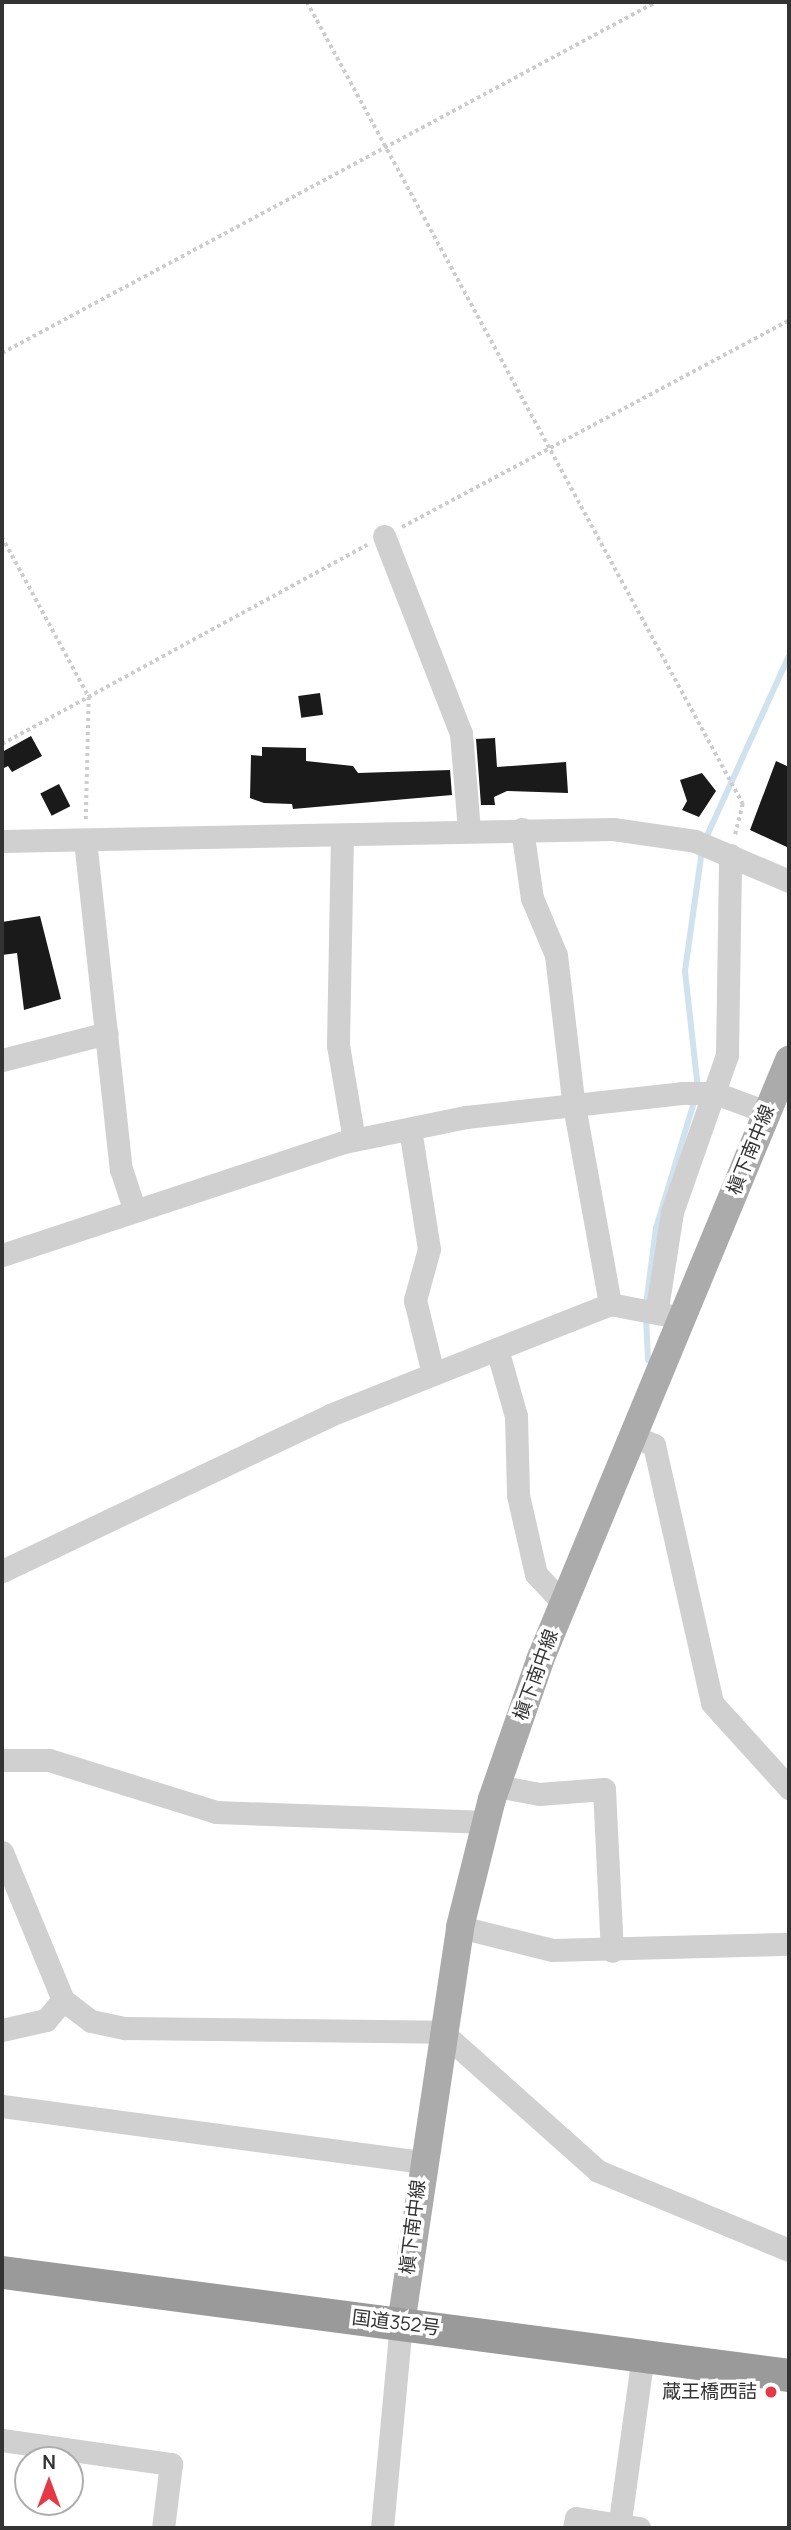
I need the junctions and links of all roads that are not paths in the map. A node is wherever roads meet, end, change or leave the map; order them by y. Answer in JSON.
{"nodes":[{"id":1,"x":384,"y":536,"type":"road end"},
{"id":2,"x":522,"y":830,"type":"junction"},
{"id":3,"x":469,"y":831,"type":"junction"},
{"id":4,"x":342,"y":835,"type":"junction"},
{"id":5,"x":85,"y":840,"type":"junction"},
{"id":6,"x":2,"y":841,"type":"edge"},
{"id":7,"x":730,"y":855,"type":"junction"},
{"id":8,"x":789,"y":881,"type":"edge"},
{"id":9,"x":107,"y":1033,"type":"junction"},
{"id":10,"x":2,"y":1059,"type":"edge"},
{"id":11,"x":789,"y":1060,"type":"edge"},
{"id":12,"x":715,"y":1093,"type":"junction"},
{"id":13,"x":573,"y":1100,"type":"junction"},
{"id":14,"x":766,"y":1112,"type":"junction"},
{"id":15,"x":410,"y":1129,"type":"junction"},
{"id":16,"x":354,"y":1140,"type":"junction"},
{"id":17,"x":135,"y":1210,"type":"junction"},
{"id":18,"x":2,"y":1255,"type":"edge"},
{"id":19,"x":610,"y":1304,"type":"junction"},
{"id":20,"x":657,"y":1308,"type":"junction"},
{"id":21,"x":684,"y":1318,"type":"junction"},
{"id":22,"x":497,"y":1349,"type":"junction"},
{"id":23,"x":433,"y":1374,"type":"junction"},
{"id":24,"x":633,"y":1436,"type":"junction"},
{"id":25,"x":2,"y":1571,"type":"edge"},
{"id":26,"x":563,"y":1603,"type":"junction"},
{"id":27,"x":2,"y":1760,"type":"edge"},
{"id":28,"x":497,"y":1786,"type":"junction"},
{"id":29,"x":789,"y":1788,"type":"edge"},
{"id":30,"x":487,"y":1822,"type":"junction"},
{"id":31,"x":2,"y":1852,"type":"edge"},
{"id":32,"x":460,"y":1927,"type":"junction"},
{"id":33,"x":789,"y":1944,"type":"edge"},
{"id":34,"x":612,"y":1951,"type":"junction"},
{"id":35,"x":63,"y":2000,"type":"junction"},
{"id":36,"x":2,"y":2030,"type":"edge"},
{"id":37,"x":442,"y":2032,"type":"junction"},
{"id":38,"x":2,"y":2106,"type":"edge"},
{"id":39,"x":421,"y":2162,"type":"junction"},
{"id":40,"x":789,"y":2250,"type":"edge"},
{"id":41,"x":2,"y":2272,"type":"edge"},
{"id":42,"x":401,"y":2325,"type":"junction"},
{"id":43,"x":643,"y":2355,"type":"junction"},
{"id":44,"x":789,"y":2375,"type":"edge"},
{"id":45,"x":2,"y":2440,"type":"edge"},
{"id":46,"x":626,"y":2527,"type":"edge"},
{"id":47,"x":163,"y":2528,"type":"edge"},
{"id":48,"x":382,"y":2528,"type":"edge"},
{"id":49,"x":574,"y":2528,"type":"edge"}],
"edges":[{"from":1,"to":3,"type":"street"},
{"from":2,"to":3,"type":"street"},
{"from":2,"to":7,"type":"street"},
{"from":2,"to":13,"type":"street"},
{"from":3,"to":4,"type":"street"},
{"from":4,"to":5,"type":"street"},
{"from":4,"to":16,"type":"street"},
{"from":5,"to":6,"type":"street"},
{"from":5,"to":9,"type":"street"},
{"from":7,"to":8,"type":"street"},
{"from":7,"to":12,"type":"street"},
{"from":9,"to":10,"type":"street"},
{"from":9,"to":17,"type":"street"},
{"from":11,"to":14,"type":"main road","name":"槇下南中線"},
{"from":12,"to":13,"type":"street"},
{"from":12,"to":14,"type":"street"},
{"from":12,"to":20,"type":"street"},
{"from":13,"to":15,"type":"street"},
{"from":13,"to":19,"type":"street"},
{"from":14,"to":21,"type":"main road","name":"槇下南中線"},
{"from":15,"to":16,"type":"street"},
{"from":15,"to":23,"type":"street"},
{"from":16,"to":17,"type":"street"},
{"from":17,"to":18,"type":"street"},
{"from":19,"to":20,"type":"street"},
{"from":19,"to":22,"type":"street"},
{"from":20,"to":21,"type":"street"},
{"from":21,"to":24,"type":"main road","name":"槇下南中線"},
{"from":22,"to":23,"type":"street"},
{"from":22,"to":26,"type":"street"},
{"from":23,"to":25,"type":"street"},
{"from":24,"to":26,"type":"main road","name":"槇下南中線"},
{"from":24,"to":29,"type":"street"},
{"from":26,"to":28,"type":"main road","name":"槇下南中線"},
{"from":27,"to":30,"type":"street"},
{"from":28,"to":30,"type":"main road","name":"槇下南中線"},
{"from":28,"to":34,"type":"street"},
{"from":30,"to":32,"type":"main road","name":"槇下南中線"},
{"from":31,"to":35,"type":"street"},
{"from":32,"to":34,"type":"street"},
{"from":32,"to":37,"type":"main road","name":"槇下南中線"},
{"from":33,"to":34,"type":"street"},
{"from":35,"to":36,"type":"street"},
{"from":35,"to":37,"type":"street"},
{"from":37,"to":39,"type":"main road","name":"槇下南中線"},
{"from":37,"to":40,"type":"street"},
{"from":38,"to":39,"type":"street"},
{"from":39,"to":42,"type":"main road","name":"槇下南中線"},
{"from":41,"to":42,"type":"highway","name":"国道352号"},
{"from":42,"to":43,"type":"highway","name":"国道352号"},
{"from":42,"to":48,"type":"street"},
{"from":43,"to":44,"type":"highway","name":"国道352号"},
{"from":43,"to":46,"type":"street"},
{"from":45,"to":47,"type":"street"},
{"from":46,"to":49,"type":"street"}]}
